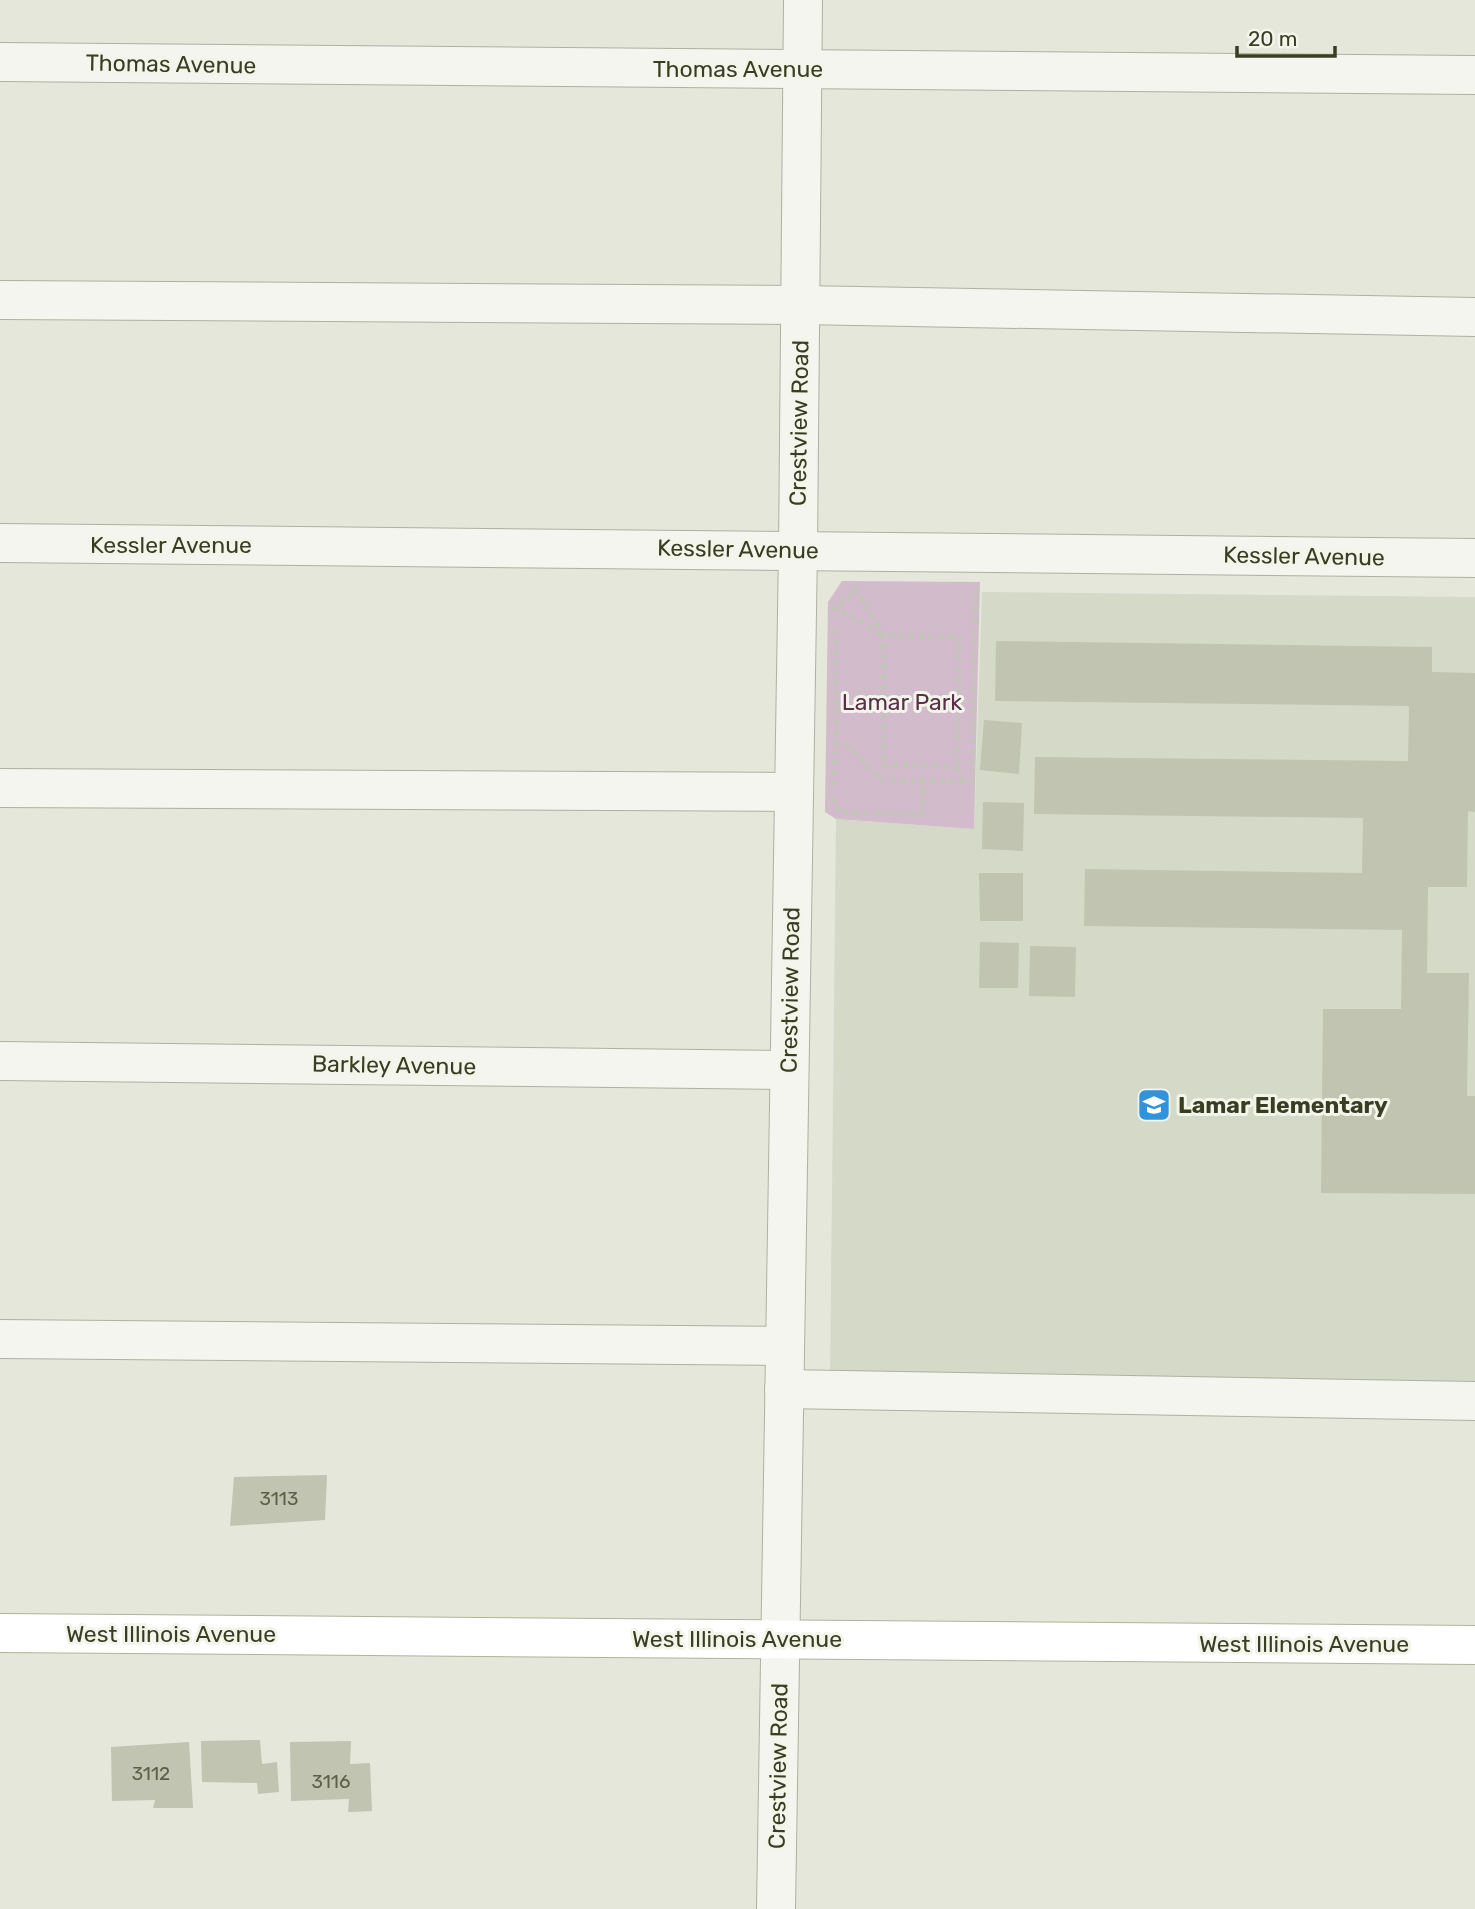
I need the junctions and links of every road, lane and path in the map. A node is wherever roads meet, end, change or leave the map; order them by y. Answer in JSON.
{"nodes":[{"id":1,"x":803,"y":0,"type":"edge"},
{"id":2,"x":0,"y":62,"type":"edge"},
{"id":3,"x":802,"y":70,"type":"junction"},
{"id":4,"x":1475,"y":75,"type":"edge"},
{"id":5,"x":0,"y":299,"type":"edge"},
{"id":6,"x":800,"y":305,"type":"junction"},
{"id":7,"x":1475,"y":317,"type":"edge"},
{"id":8,"x":0,"y":543,"type":"edge"},
{"id":9,"x":798,"y":550,"type":"junction"},
{"id":10,"x":1475,"y":558,"type":"edge"},
{"id":11,"x":855,"y":589,"type":"junction"},
{"id":12,"x":868,"y":589,"type":"dead end"},
{"id":13,"x":963,"y":589,"type":"dead end"},
{"id":14,"x":796,"y":606,"type":"junction"},
{"id":15,"x":835,"y":608,"type":"junction"},
{"id":16,"x":883,"y":635,"type":"junction"},
{"id":17,"x":836,"y":744,"type":"junction"},
{"id":18,"x":958,"y":767,"type":"junction"},
{"id":19,"x":922,"y":779,"type":"junction"},
{"id":20,"x":963,"y":781,"type":"junction"},
{"id":21,"x":0,"y":788,"type":"edge"},
{"id":22,"x":793,"y":792,"type":"junction"},
{"id":23,"x":0,"y":1061,"type":"edge"},
{"id":24,"x":789,"y":1070,"type":"junction"},
{"id":25,"x":0,"y":1339,"type":"edge"},
{"id":26,"x":784,"y":1346,"type":"junction"},
{"id":27,"x":784,"y":1389,"type":"junction"},
{"id":28,"x":1475,"y":1401,"type":"edge"},
{"id":29,"x":0,"y":1633,"type":"edge"},
{"id":30,"x":780,"y":1639,"type":"junction"},
{"id":31,"x":1475,"y":1645,"type":"edge"},
{"id":32,"x":776,"y":1909,"type":"edge"}],
"edges":[{"from":1,"to":3,"type":"street","name":"Crestview Road"},
{"from":2,"to":3,"type":"street","name":"Thomas Avenue"},
{"from":3,"to":4,"type":"street","name":"Thomas Avenue"},
{"from":3,"to":6,"type":"street","name":"Crestview Road"},
{"from":5,"to":6,"type":"street"},
{"from":6,"to":7,"type":"street"},
{"from":6,"to":9,"type":"street","name":"Crestview Road"},
{"from":8,"to":9,"type":"street","name":"Kessler Avenue"},
{"from":9,"to":10,"type":"street","name":"Kessler Avenue"},
{"from":9,"to":14,"type":"street","name":"Crestview Road"},
{"from":11,"to":12,"type":"path"},
{"from":11,"to":15,"type":"path"},
{"from":11,"to":16,"type":"path"},
{"from":13,"to":20,"type":"path"},
{"from":14,"to":15,"type":"path"},
{"from":14,"to":22,"type":"street","name":"Crestview Road"},
{"from":15,"to":16,"type":"path"},
{"from":15,"to":17,"type":"path"},
{"from":16,"to":18,"type":"path"},
{"from":16,"to":18,"type":"path"},
{"from":17,"to":19,"type":"path"},
{"from":17,"to":19,"type":"path"},
{"from":18,"to":20,"type":"path"},
{"from":19,"to":20,"type":"path"},
{"from":21,"to":22,"type":"street"},
{"from":22,"to":24,"type":"street","name":"Crestview Road"},
{"from":23,"to":24,"type":"street","name":"Barkley Avenue"},
{"from":24,"to":26,"type":"street","name":"Crestview Road"},
{"from":25,"to":26,"type":"street"},
{"from":26,"to":27,"type":"street","name":"Crestview Road"},
{"from":27,"to":28,"type":"street"},
{"from":27,"to":30,"type":"street","name":"Crestview Road"},
{"from":29,"to":30,"type":"main road","name":"West Illinois Avenue"},
{"from":30,"to":31,"type":"main road","name":"West Illinois Avenue"},
{"from":30,"to":32,"type":"street","name":"Crestview Road"}]}
